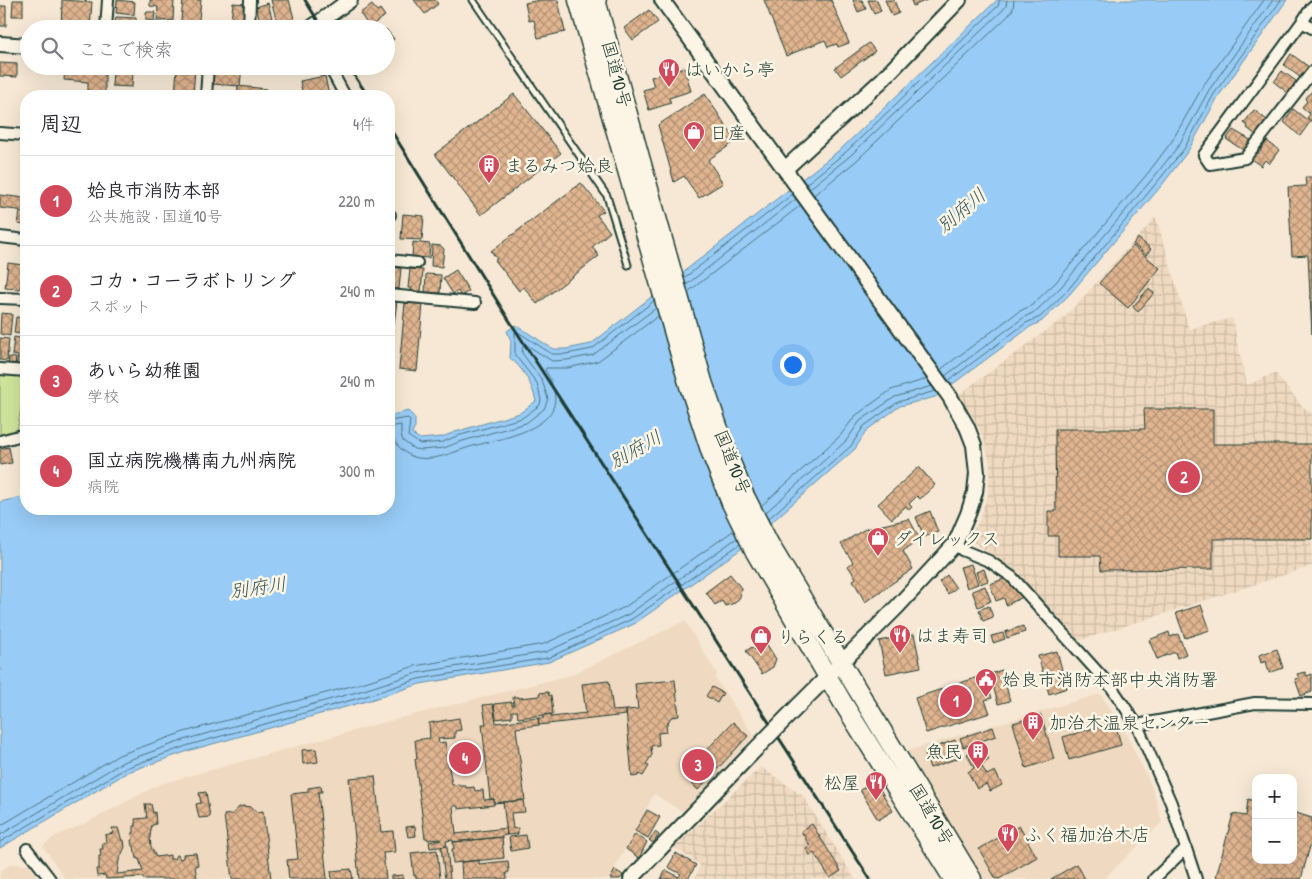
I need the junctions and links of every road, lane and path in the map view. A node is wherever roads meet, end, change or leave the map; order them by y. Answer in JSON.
{"nodes":[{"id":1,"x":108,"y":0,"type":"edge"},
{"id":2,"x":250,"y":0,"type":"edge"},
{"id":3,"x":350,"y":0,"type":"edge"},
{"id":4,"x":473,"y":0,"type":"edge"},
{"id":5,"x":578,"y":0,"type":"edge"},
{"id":6,"x":596,"y":0,"type":"edge"},
{"id":7,"x":662,"y":0,"type":"edge"},
{"id":8,"x":959,"y":0,"type":"edge"},
{"id":9,"x":1312,"y":7,"type":"edge"},
{"id":10,"x":107,"y":20,"type":"edge"},
{"id":11,"x":249,"y":20,"type":"edge"},
{"id":12,"x":322,"y":20,"type":"edge"},
{"id":13,"x":1302,"y":22,"type":"junction"},
{"id":14,"x":1312,"y":28,"type":"edge"},
{"id":15,"x":0,"y":44,"type":"edge"},
{"id":16,"x":20,"y":45,"type":"edge"},
{"id":17,"x":1312,"y":72,"type":"edge"},
{"id":18,"x":207,"y":75,"type":"edge"},
{"id":19,"x":334,"y":75,"type":"edge"},
{"id":20,"x":206,"y":90,"type":"edge"},
{"id":21,"x":342,"y":90,"type":"edge"},
{"id":22,"x":0,"y":133,"type":"edge"},
{"id":23,"x":20,"y":135,"type":"edge"},
{"id":24,"x":789,"y":175,"type":"junction"},
{"id":25,"x":0,"y":237,"type":"edge"},
{"id":26,"x":20,"y":239,"type":"edge"},
{"id":27,"x":660,"y":259,"type":"junction"},
{"id":28,"x":395,"y":260,"type":"edge"},
{"id":29,"x":418,"y":262,"type":"dead end"},
{"id":30,"x":628,"y":265,"type":"dead end"},
{"id":31,"x":395,"y":296,"type":"edge"},
{"id":32,"x":0,"y":298,"type":"edge"},
{"id":33,"x":20,"y":299,"type":"edge"},
{"id":34,"x":475,"y":303,"type":"dead end"},
{"id":35,"x":0,"y":369,"type":"edge"},
{"id":36,"x":20,"y":371,"type":"edge"},
{"id":37,"x":20,"y":436,"type":"edge"},
{"id":38,"x":0,"y":441,"type":"edge"},
{"id":39,"x":954,"y":544,"type":"junction"},
{"id":40,"x":763,"y":549,"type":"junction"},
{"id":41,"x":840,"y":663,"type":"junction"},
{"id":42,"x":828,"y":676,"type":"junction"},
{"id":43,"x":1312,"y":704,"type":"edge"},
{"id":44,"x":1137,"y":725,"type":"junction"},
{"id":45,"x":1186,"y":848,"type":"junction"},
{"id":46,"x":26,"y":849,"type":"dead end"},
{"id":47,"x":50,"y":879,"type":"edge"},
{"id":48,"x":631,"y":879,"type":"edge"},
{"id":49,"x":953,"y":879,"type":"edge"},
{"id":50,"x":972,"y":879,"type":"edge"},
{"id":51,"x":1154,"y":879,"type":"edge"},
{"id":52,"x":1196,"y":879,"type":"edge"}],
"edges":[{"from":1,"to":10,"type":"street"},
{"from":2,"to":11,"type":"street"},
{"from":3,"to":12,"type":"street"},
{"from":4,"to":30,"type":"lane"},
{"from":5,"to":27,"type":"highway","name":"国道10号"},
{"from":6,"to":27,"type":"highway","name":"国道10号"},
{"from":7,"to":24,"type":"street"},
{"from":8,"to":24,"type":"street"},
{"from":9,"to":13,"type":"street"},
{"from":13,"to":14,"type":"street"},
{"from":13,"to":17,"type":"street"},
{"from":15,"to":16,"type":"street"},
{"from":18,"to":20,"type":"street"},
{"from":19,"to":21,"type":"street"},
{"from":22,"to":23,"type":"street"},
{"from":24,"to":39,"type":"street"},
{"from":25,"to":26,"type":"street"},
{"from":27,"to":40,"type":"highway","name":"国道10号"},
{"from":28,"to":29,"type":"street"},
{"from":31,"to":34,"type":"street"},
{"from":32,"to":33,"type":"street"},
{"from":35,"to":36,"type":"street"},
{"from":37,"to":38,"type":"street"},
{"from":39,"to":41,"type":"street"},
{"from":39,"to":44,"type":"street"},
{"from":40,"to":41,"type":"highway","name":"国道10号"},
{"from":40,"to":42,"type":"highway","name":"国道10号"},
{"from":41,"to":42,"type":"street"},
{"from":41,"to":50,"type":"highway","name":"国道10号"},
{"from":42,"to":48,"type":"street","bridge":true},
{"from":42,"to":49,"type":"highway","name":"国道10号"},
{"from":43,"to":44,"type":"street"},
{"from":44,"to":45,"type":"street"},
{"from":45,"to":51,"type":"street"},
{"from":45,"to":52,"type":"street"},
{"from":46,"to":47,"type":"street"}]}
